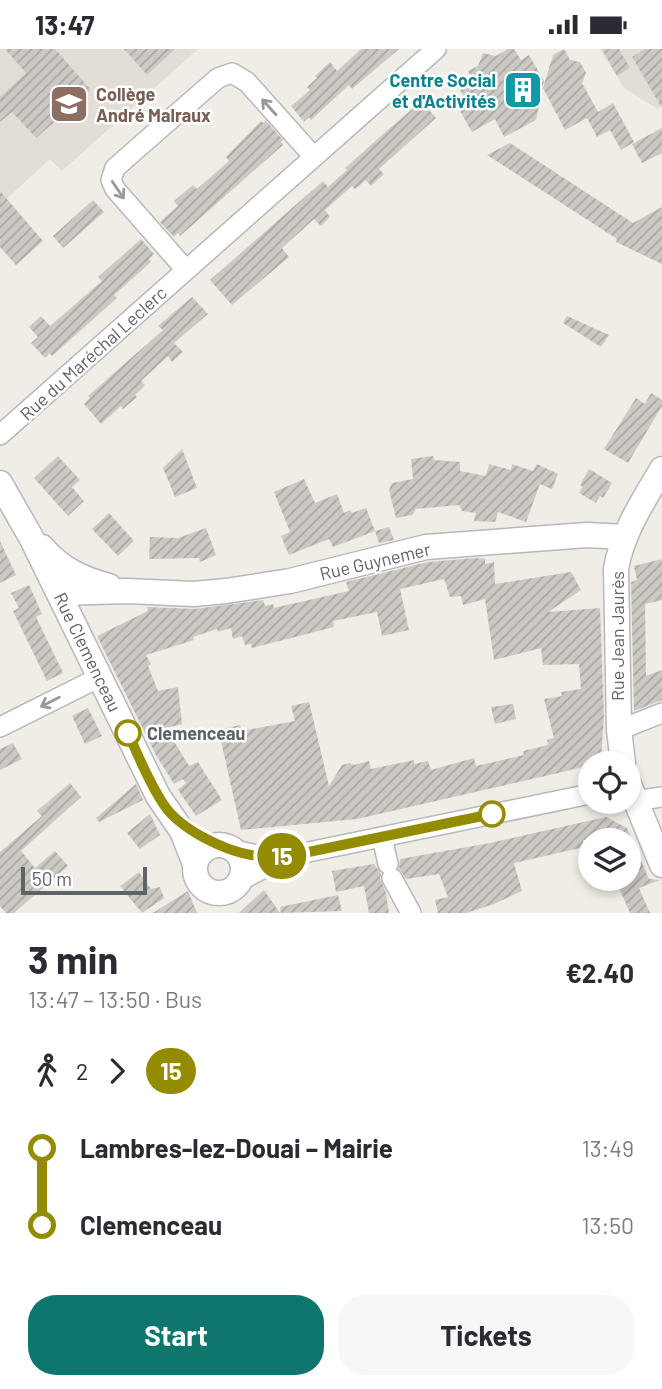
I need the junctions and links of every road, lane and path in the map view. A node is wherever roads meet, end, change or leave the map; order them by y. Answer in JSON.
{"nodes":[{"id":1,"x":436,"y":49,"type":"edge"},
{"id":2,"x":314,"y":157,"type":"junction"},
{"id":3,"x":186,"y":270,"type":"junction"},
{"id":4,"x":0,"y":435,"type":"edge"},
{"id":5,"x":662,"y":469,"type":"edge"},
{"id":6,"x":0,"y":483,"type":"edge"},
{"id":7,"x":27,"y":528,"type":"junction"},
{"id":8,"x":625,"y":537,"type":"junction"},
{"id":9,"x":84,"y":579,"type":"junction"},
{"id":10,"x":58,"y":591,"type":"junction"},
{"id":11,"x":116,"y":591,"type":"junction"},
{"id":12,"x":77,"y":629,"type":"junction"},
{"id":13,"x":100,"y":677,"type":"junction"},
{"id":14,"x":662,"y":713,"type":"edge"},
{"id":15,"x":0,"y":727,"type":"edge"},
{"id":16,"x":618,"y":730,"type":"junction"},
{"id":17,"x":622,"y":751,"type":"edge"},
{"id":18,"x":641,"y":789,"type":"edge"},
{"id":19,"x":578,"y":796,"type":"edge"},
{"id":20,"x":662,"y":797,"type":"edge"},
{"id":21,"x":641,"y":813,"type":"edge"},
{"id":22,"x":176,"y":820,"type":"junction"},
{"id":23,"x":382,"y":837,"type":"junction"},
{"id":24,"x":228,"y":847,"type":"junction"},
{"id":25,"x":294,"y":855,"type":"junction"},
{"id":26,"x":195,"y":864,"type":"junction"},
{"id":27,"x":662,"y":865,"type":"edge"},
{"id":28,"x":238,"y":884,"type":"junction"},
{"id":29,"x":204,"y":888,"type":"junction"},
{"id":30,"x":215,"y":913,"type":"edge"},
{"id":31,"x":227,"y":913,"type":"edge"},
{"id":32,"x":411,"y":913,"type":"edge"}],
"edges":[{"from":1,"to":2,"type":"street","name":"Rue du Maréchal Leclerc"},
{"from":2,"to":3,"type":"street","name":"Rue du Maréchal Leclerc"},
{"from":2,"to":3,"type":"street","one_way":true},
{"from":3,"to":4,"type":"street","name":"Rue du Maréchal Leclerc"},
{"from":5,"to":8,"type":"street","name":"Rue Jean Jaurès"},
{"from":6,"to":7,"type":"street","name":"Rue Clemenceau"},
{"from":7,"to":9,"type":"street","name":"Rue Guynemer"},
{"from":7,"to":10,"type":"street","name":"Rue Clemenceau"},
{"from":8,"to":11,"type":"street","name":"Rue Guynemer"},
{"from":8,"to":16,"type":"street","name":"Rue Jean Jaurès"},
{"from":9,"to":10,"type":"street"},
{"from":9,"to":11,"type":"street","name":"Rue Guynemer"},
{"from":10,"to":11,"type":"street","name":"Rue Guynemer"},
{"from":10,"to":12,"type":"street","name":"Rue Clemenceau"},
{"from":11,"to":12,"type":"street"},
{"from":12,"to":13,"type":"street","name":"Rue Clemenceau"},
{"from":13,"to":15,"type":"street","one_way":true},
{"from":13,"to":22,"type":"street","name":"Rue Clemenceau"},
{"from":14,"to":16,"type":"street"},
{"from":16,"to":17,"type":"street","name":"Rue Jean Jaurès"},
{"from":18,"to":20,"type":"street"},
{"from":19,"to":23,"type":"street"},
{"from":21,"to":27,"type":"street","name":"Rue Jean Jaurès"},
{"from":22,"to":24,"type":"street","name":"Rue Clemenceau"},
{"from":22,"to":26,"type":"street","name":"Rue Clemenceau"},
{"from":23,"to":25,"type":"street"},
{"from":23,"to":32,"type":"street"},
{"from":24,"to":25,"type":"street"},
{"from":24,"to":26,"type":"street"},
{"from":24,"to":28,"type":"street"},
{"from":25,"to":28,"type":"street"},
{"from":26,"to":29,"type":"street"},
{"from":28,"to":29,"type":"street"},
{"from":28,"to":31,"type":"street"},
{"from":29,"to":30,"type":"street"}]}
